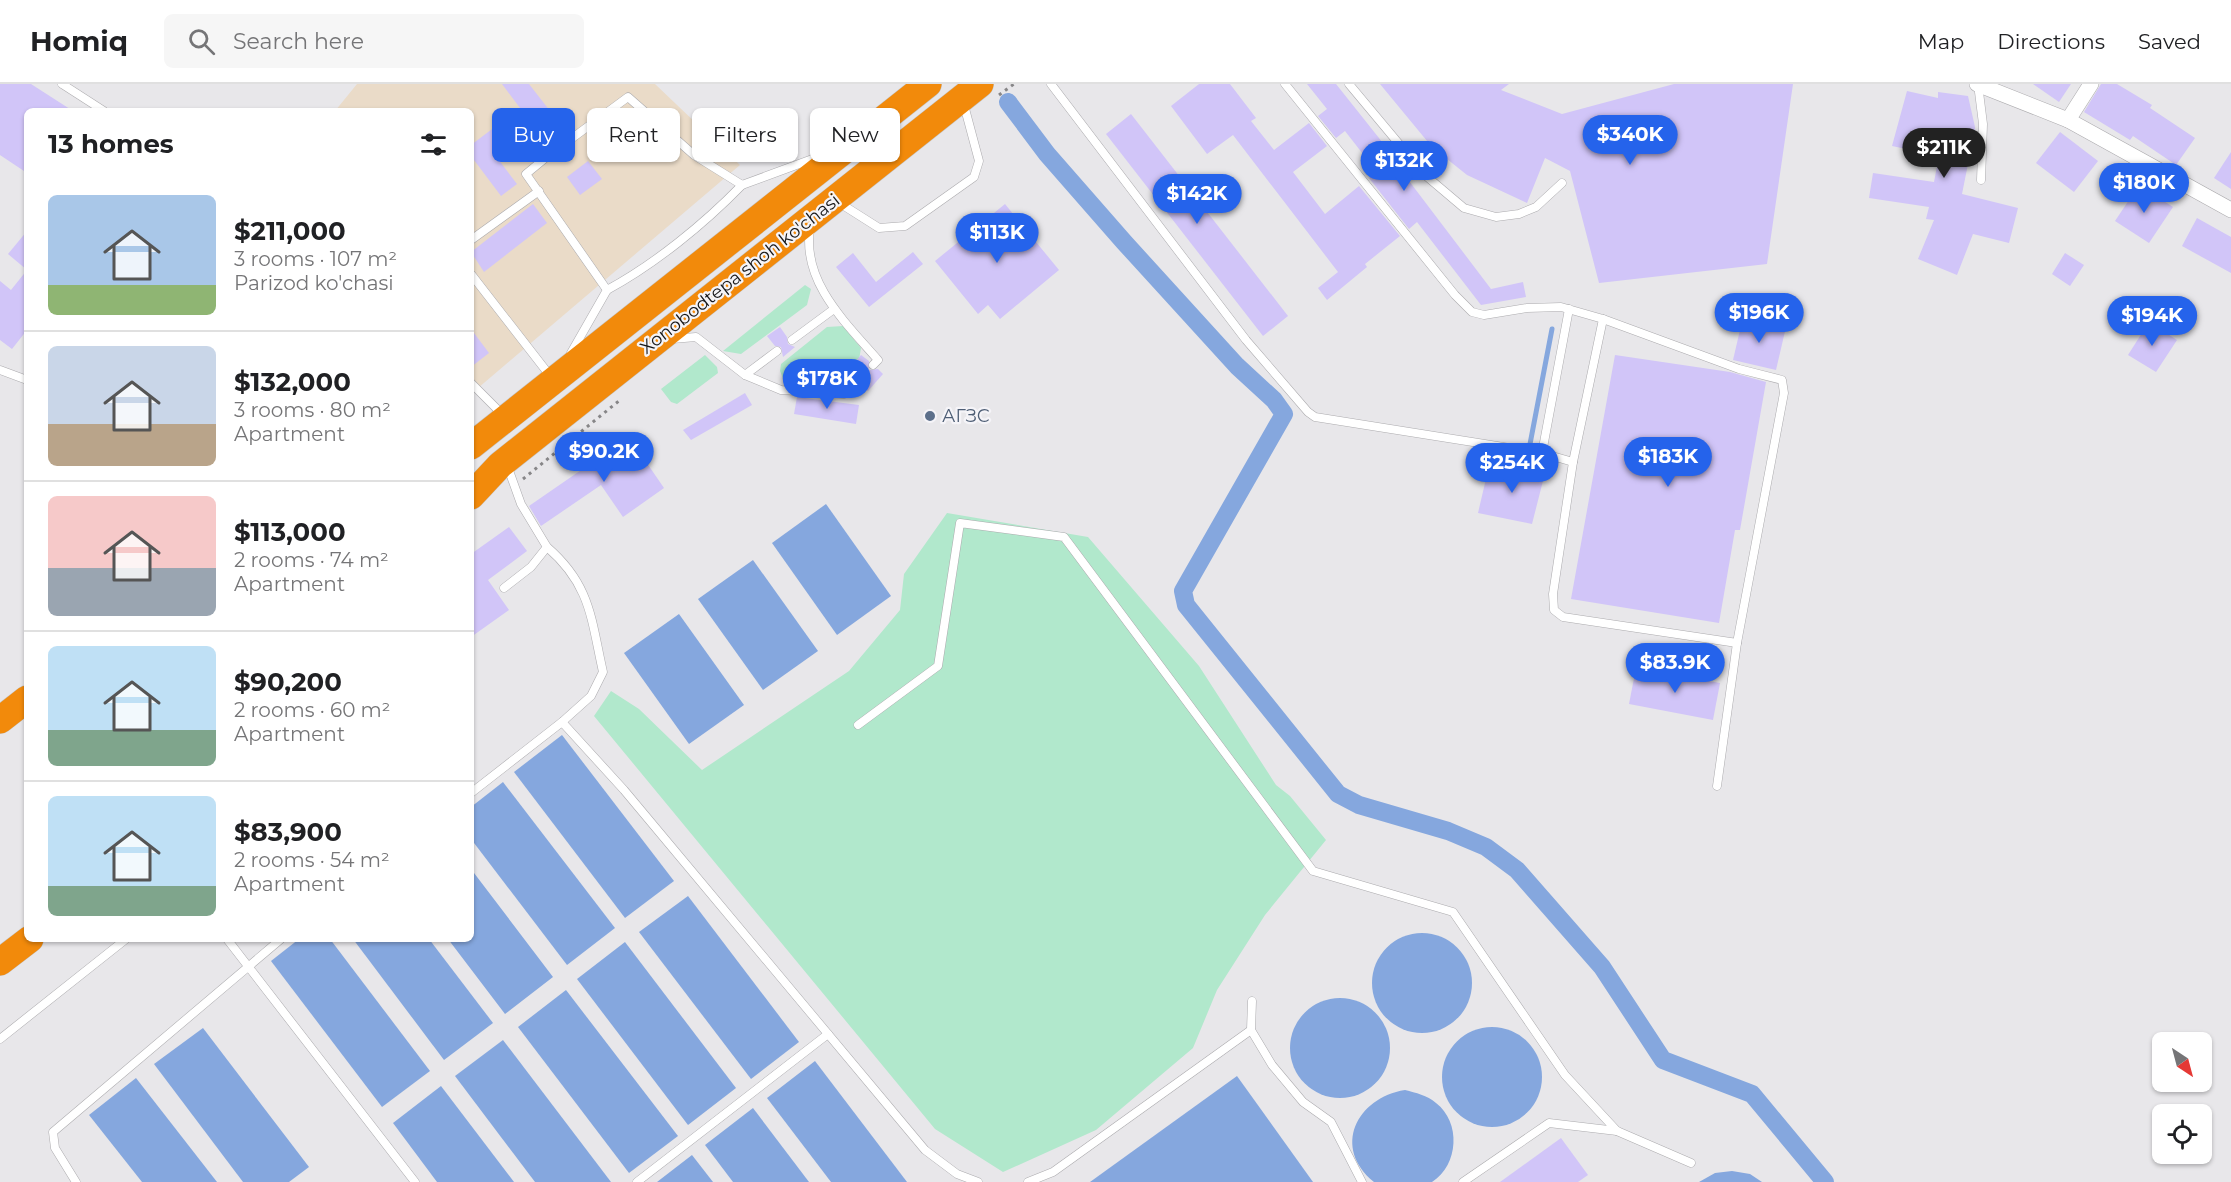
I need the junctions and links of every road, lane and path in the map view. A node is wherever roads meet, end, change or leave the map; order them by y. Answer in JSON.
{"nodes":[{"id":1,"x":62,"y":84,"type":"edge"},
{"id":2,"x":928,"y":84,"type":"edge"},
{"id":3,"x":1051,"y":84,"type":"edge"},
{"id":4,"x":1285,"y":84,"type":"edge"},
{"id":5,"x":1349,"y":84,"type":"edge"},
{"id":6,"x":1978,"y":84,"type":"edge"},
{"id":7,"x":2091,"y":84,"type":"edge"},
{"id":8,"x":971,"y":91,"type":"edge"},
{"id":9,"x":99,"y":108,"type":"edge"},
{"id":10,"x":898,"y":108,"type":"edge"},
{"id":11,"x":2068,"y":120,"type":"junction"},
{"id":12,"x":575,"y":136,"type":"edge"},
{"id":13,"x":810,"y":160,"type":"edge"},
{"id":14,"x":540,"y":162,"type":"edge"},
{"id":15,"x":830,"y":162,"type":"edge"},
{"id":16,"x":1981,"y":180,"type":"dead end"},
{"id":17,"x":1563,"y":183,"type":"dead end"},
{"id":18,"x":742,"y":185,"type":"junction"},
{"id":19,"x":539,"y":191,"type":"junction"},
{"id":20,"x":834,"y":200,"type":"junction"},
{"id":21,"x":2231,"y":210,"type":"edge"},
{"id":22,"x":812,"y":218,"type":"junction"},
{"id":23,"x":474,"y":238,"type":"edge"},
{"id":24,"x":711,"y":256,"type":"junction"},
{"id":25,"x":474,"y":278,"type":"edge"},
{"id":26,"x":731,"y":282,"type":"junction"},
{"id":27,"x":607,"y":290,"type":"junction"},
{"id":28,"x":834,"y":309,"type":"junction"},
{"id":29,"x":1569,"y":309,"type":"junction"},
{"id":30,"x":1603,"y":319,"type":"junction"},
{"id":31,"x":658,"y":339,"type":"junction"},
{"id":32,"x":792,"y":340,"type":"dead end"},
{"id":33,"x":777,"y":351,"type":"dead end"},
{"id":34,"x":873,"y":365,"type":"dead end"},
{"id":35,"x":0,"y":370,"type":"edge"},
{"id":36,"x":745,"y":375,"type":"junction"},
{"id":37,"x":24,"y":378,"type":"edge"},
{"id":38,"x":556,"y":379,"type":"junction"},
{"id":39,"x":858,"y":382,"type":"dead end"},
{"id":40,"x":474,"y":386,"type":"edge"},
{"id":41,"x":506,"y":418,"type":"junction"},
{"id":42,"x":474,"y":444,"type":"edge"},
{"id":43,"x":1542,"y":453,"type":"junction"},
{"id":44,"x":1572,"y":462,"type":"junction"},
{"id":45,"x":503,"y":463,"type":"junction"},
{"id":46,"x":474,"y":493,"type":"edge"},
{"id":47,"x":547,"y":547,"type":"junction"},
{"id":48,"x":504,"y":588,"type":"dead end"},
{"id":49,"x":1737,"y":644,"type":"junction"},
{"id":50,"x":24,"y":701,"type":"edge"},
{"id":51,"x":0,"y":720,"type":"edge"},
{"id":52,"x":562,"y":722,"type":"junction"},
{"id":53,"x":858,"y":725,"type":"dead end"},
{"id":54,"x":1717,"y":786,"type":"dead end"},
{"id":55,"x":474,"y":791,"type":"edge"},
{"id":56,"x":26,"y":942,"type":"edge"},
{"id":57,"x":122,"y":942,"type":"edge"},
{"id":58,"x":229,"y":942,"type":"edge"},
{"id":59,"x":277,"y":942,"type":"edge"},
{"id":60,"x":0,"y":962,"type":"edge"},
{"id":61,"x":247,"y":965,"type":"junction"},
{"id":62,"x":1252,"y":1001,"type":"dead end"},
{"id":63,"x":1251,"y":1030,"type":"junction"},
{"id":64,"x":828,"y":1034,"type":"junction"},
{"id":65,"x":0,"y":1039,"type":"edge"},
{"id":66,"x":1617,"y":1131,"type":"junction"},
{"id":67,"x":1691,"y":1164,"type":"dead end"},
{"id":68,"x":76,"y":1182,"type":"edge"},
{"id":69,"x":416,"y":1182,"type":"edge"},
{"id":70,"x":637,"y":1182,"type":"edge"},
{"id":71,"x":978,"y":1182,"type":"edge"},
{"id":72,"x":1028,"y":1182,"type":"edge"},
{"id":73,"x":1362,"y":1182,"type":"edge"},
{"id":74,"x":1463,"y":1182,"type":"edge"}],
"edges":[{"from":1,"to":9,"type":"lane"},
{"from":2,"to":10,"type":"highway","name":"Xonobodtepa shoh ko'chasi"},
{"from":3,"to":43,"type":"lane"},
{"from":4,"to":29,"type":"lane"},
{"from":5,"to":17,"type":"lane"},
{"from":6,"to":11,"type":"street"},
{"from":6,"to":16,"type":"lane"},
{"from":7,"to":11,"type":"street"},
{"from":8,"to":20,"type":"highway","name":"Xonobodtepa shoh ko'chasi"},
{"from":8,"to":20,"type":"lane"},
{"from":11,"to":21,"type":"street"},
{"from":12,"to":18,"type":"lane"},
{"from":13,"to":18,"type":"lane"},
{"from":14,"to":19,"type":"lane"},
{"from":15,"to":24,"type":"highway","name":"Xonobodtepa shoh ko'chasi"},
{"from":18,"to":27,"type":"lane"},
{"from":19,"to":23,"type":"lane"},
{"from":19,"to":27,"type":"lane"},
{"from":20,"to":22,"type":"highway","name":"Xonobodtepa shoh ko'chasi"},
{"from":22,"to":26,"type":"highway","name":"Xonobodtepa shoh ko'chasi"},
{"from":22,"to":28,"type":"lane"},
{"from":24,"to":26,"type":"highway"},
{"from":24,"to":38,"type":"highway","name":"Xonobodtepa shoh ko'chasi"},
{"from":25,"to":38,"type":"lane"},
{"from":26,"to":31,"type":"highway","name":"Xonobodtepa shoh ko'chasi"},
{"from":27,"to":38,"type":"lane"},
{"from":28,"to":32,"type":"lane"},
{"from":28,"to":34,"type":"lane"},
{"from":29,"to":30,"type":"lane"},
{"from":29,"to":43,"type":"lane"},
{"from":30,"to":44,"type":"lane"},
{"from":30,"to":49,"type":"lane"},
{"from":31,"to":36,"type":"lane"},
{"from":31,"to":45,"type":"highway","name":"Xonobodtepa shoh ko'chasi"},
{"from":33,"to":36,"type":"lane"},
{"from":35,"to":37,"type":"lane"},
{"from":36,"to":39,"type":"lane"},
{"from":38,"to":41,"type":"highway","name":"Xonobodtepa shoh ko'chasi"},
{"from":40,"to":41,"type":"lane"},
{"from":41,"to":42,"type":"highway","name":"Xonobodtepa shoh ko'chasi"},
{"from":43,"to":44,"type":"lane"},
{"from":44,"to":49,"type":"lane"},
{"from":45,"to":46,"type":"highway","name":"Xonobodtepa shoh ko'chasi"},
{"from":45,"to":47,"type":"lane"},
{"from":47,"to":48,"type":"lane"},
{"from":47,"to":52,"type":"lane"},
{"from":49,"to":54,"type":"lane"},
{"from":50,"to":51,"type":"highway"},
{"from":52,"to":55,"type":"lane"},
{"from":52,"to":64,"type":"lane"},
{"from":53,"to":66,"type":"lane"},
{"from":56,"to":60,"type":"highway"},
{"from":57,"to":65,"type":"lane"},
{"from":58,"to":61,"type":"lane"},
{"from":59,"to":61,"type":"lane"},
{"from":61,"to":68,"type":"lane"},
{"from":61,"to":69,"type":"lane"},
{"from":62,"to":63,"type":"lane"},
{"from":63,"to":72,"type":"lane"},
{"from":63,"to":73,"type":"lane"},
{"from":64,"to":70,"type":"lane"},
{"from":64,"to":71,"type":"lane"},
{"from":66,"to":67,"type":"lane"},
{"from":66,"to":74,"type":"lane"}]}
